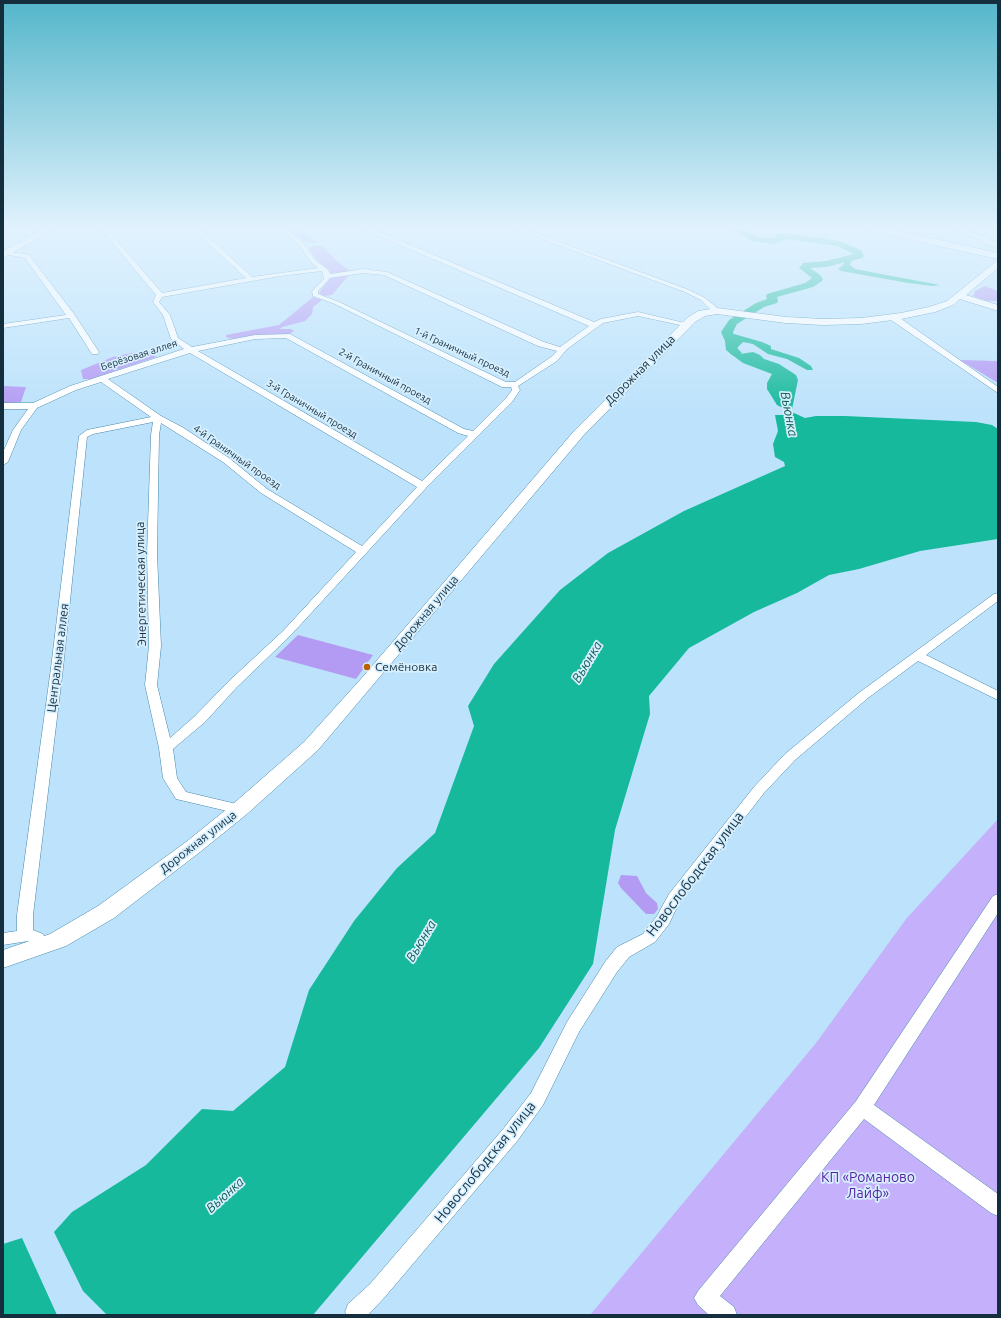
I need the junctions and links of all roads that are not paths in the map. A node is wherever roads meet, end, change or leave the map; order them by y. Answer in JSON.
{"nodes":[{"id":1,"x":52,"y":291,"type":"edge"},
{"id":2,"x":156,"y":291,"type":"edge"},
{"id":3,"x":186,"y":291,"type":"edge"},
{"id":4,"x":315,"y":291,"type":"edge"},
{"id":5,"x":423,"y":291,"type":"edge"},
{"id":6,"x":512,"y":291,"type":"edge"},
{"id":7,"x":686,"y":291,"type":"edge"},
{"id":8,"x":966,"y":291,"type":"edge"},
{"id":9,"x":160,"y":295,"type":"junction"},
{"id":10,"x":960,"y":296,"type":"junction"},
{"id":11,"x":998,"y":308,"type":"edge"},
{"id":12,"x":722,"y":311,"type":"junction"},
{"id":13,"x":71,"y":316,"type":"junction"},
{"id":14,"x":894,"y":318,"type":"junction"},
{"id":15,"x":685,"y":324,"type":"junction"},
{"id":16,"x":594,"y":325,"type":"junction"},
{"id":17,"x":3,"y":326,"type":"edge"},
{"id":18,"x":287,"y":336,"type":"joint"},
{"id":19,"x":190,"y":350,"type":"junction"},
{"id":20,"x":562,"y":350,"type":"junction"},
{"id":21,"x":95,"y":352,"type":"dead end"},
{"id":22,"x":102,"y":379,"type":"junction"},
{"id":23,"x":514,"y":385,"type":"junction"},
{"id":24,"x":998,"y":391,"type":"edge"},
{"id":25,"x":3,"y":406,"type":"edge"},
{"id":26,"x":34,"y":406,"type":"junction"},
{"id":27,"x":158,"y":418,"type":"junction"},
{"id":28,"x":473,"y":434,"type":"junction"},
{"id":29,"x":3,"y":462,"type":"edge"},
{"id":30,"x":423,"y":486,"type":"junction"},
{"id":31,"x":362,"y":551,"type":"junction"},
{"id":32,"x":998,"y":596,"type":"edge"},
{"id":33,"x":918,"y":656,"type":"junction"},
{"id":34,"x":998,"y":696,"type":"edge"},
{"id":35,"x":166,"y":748,"type":"junction"},
{"id":36,"x":240,"y":809,"type":"junction"},
{"id":37,"x":998,"y":900,"type":"edge"},
{"id":38,"x":3,"y":938,"type":"edge"},
{"id":39,"x":35,"y":941,"type":"junction"},
{"id":40,"x":3,"y":959,"type":"edge"},
{"id":41,"x":862,"y":1107,"type":"junction"},
{"id":42,"x":998,"y":1206,"type":"edge"},
{"id":43,"x":356,"y":1312,"type":"dead end"},
{"id":44,"x":726,"y":1315,"type":"edge"}],
"edges":[{"from":1,"to":13,"type":"street"},
{"from":2,"to":9,"type":"street"},
{"from":3,"to":9,"type":"street"},
{"from":4,"to":23,"type":"street","name":"1-й Граничный проезд"},
{"from":5,"to":20,"type":"street"},
{"from":6,"to":16,"type":"street"},
{"from":7,"to":12,"type":"street"},
{"from":8,"to":10,"type":"main road"},
{"from":9,"to":19,"type":"street"},
{"from":10,"to":11,"type":"main road"},
{"from":10,"to":14,"type":"main road"},
{"from":12,"to":14,"type":"main road"},
{"from":12,"to":15,"type":"main road","name":"Дорожная улица"},
{"from":13,"to":17,"type":"street"},
{"from":13,"to":21,"type":"street"},
{"from":14,"to":24,"type":"street"},
{"from":15,"to":16,"type":"street"},
{"from":15,"to":36,"type":"main road","name":"Дорожная улица"},
{"from":16,"to":20,"type":"street"},
{"from":18,"to":19,"type":"street","name":"Берёзовая аллея"},
{"from":18,"to":28,"type":"street","name":"2-й Граничный проезд"},
{"from":19,"to":22,"type":"street","name":"Берёзовая аллея"},
{"from":19,"to":30,"type":"street","name":"3-й Граничный проезд"},
{"from":20,"to":23,"type":"street"},
{"from":22,"to":26,"type":"street","name":"Берёзовая аллея"},
{"from":22,"to":27,"type":"street","name":"4-й Граничный проезд"},
{"from":23,"to":28,"type":"street"},
{"from":25,"to":26,"type":"street","name":"Берёзовая аллея"},
{"from":26,"to":29,"type":"street"},
{"from":27,"to":31,"type":"street","name":"4-й Граничный проезд"},
{"from":27,"to":35,"type":"street","name":"Энергетическая улица"},
{"from":27,"to":39,"type":"street","name":"Центральная аллея"},
{"from":28,"to":30,"type":"street"},
{"from":30,"to":31,"type":"street"},
{"from":31,"to":35,"type":"street"},
{"from":32,"to":33,"type":"street","name":"Новослободская улица"},
{"from":33,"to":34,"type":"street"},
{"from":33,"to":43,"type":"street","name":"Новослободская улица"},
{"from":35,"to":36,"type":"street","name":"Энергетическая улица"},
{"from":36,"to":39,"type":"main road","name":"Дорожная улица"},
{"from":37,"to":41,"type":"street"},
{"from":38,"to":39,"type":"street"},
{"from":39,"to":40,"type":"main road","name":"Дорожная улица"},
{"from":41,"to":42,"type":"street"},
{"from":41,"to":44,"type":"street"}]}
